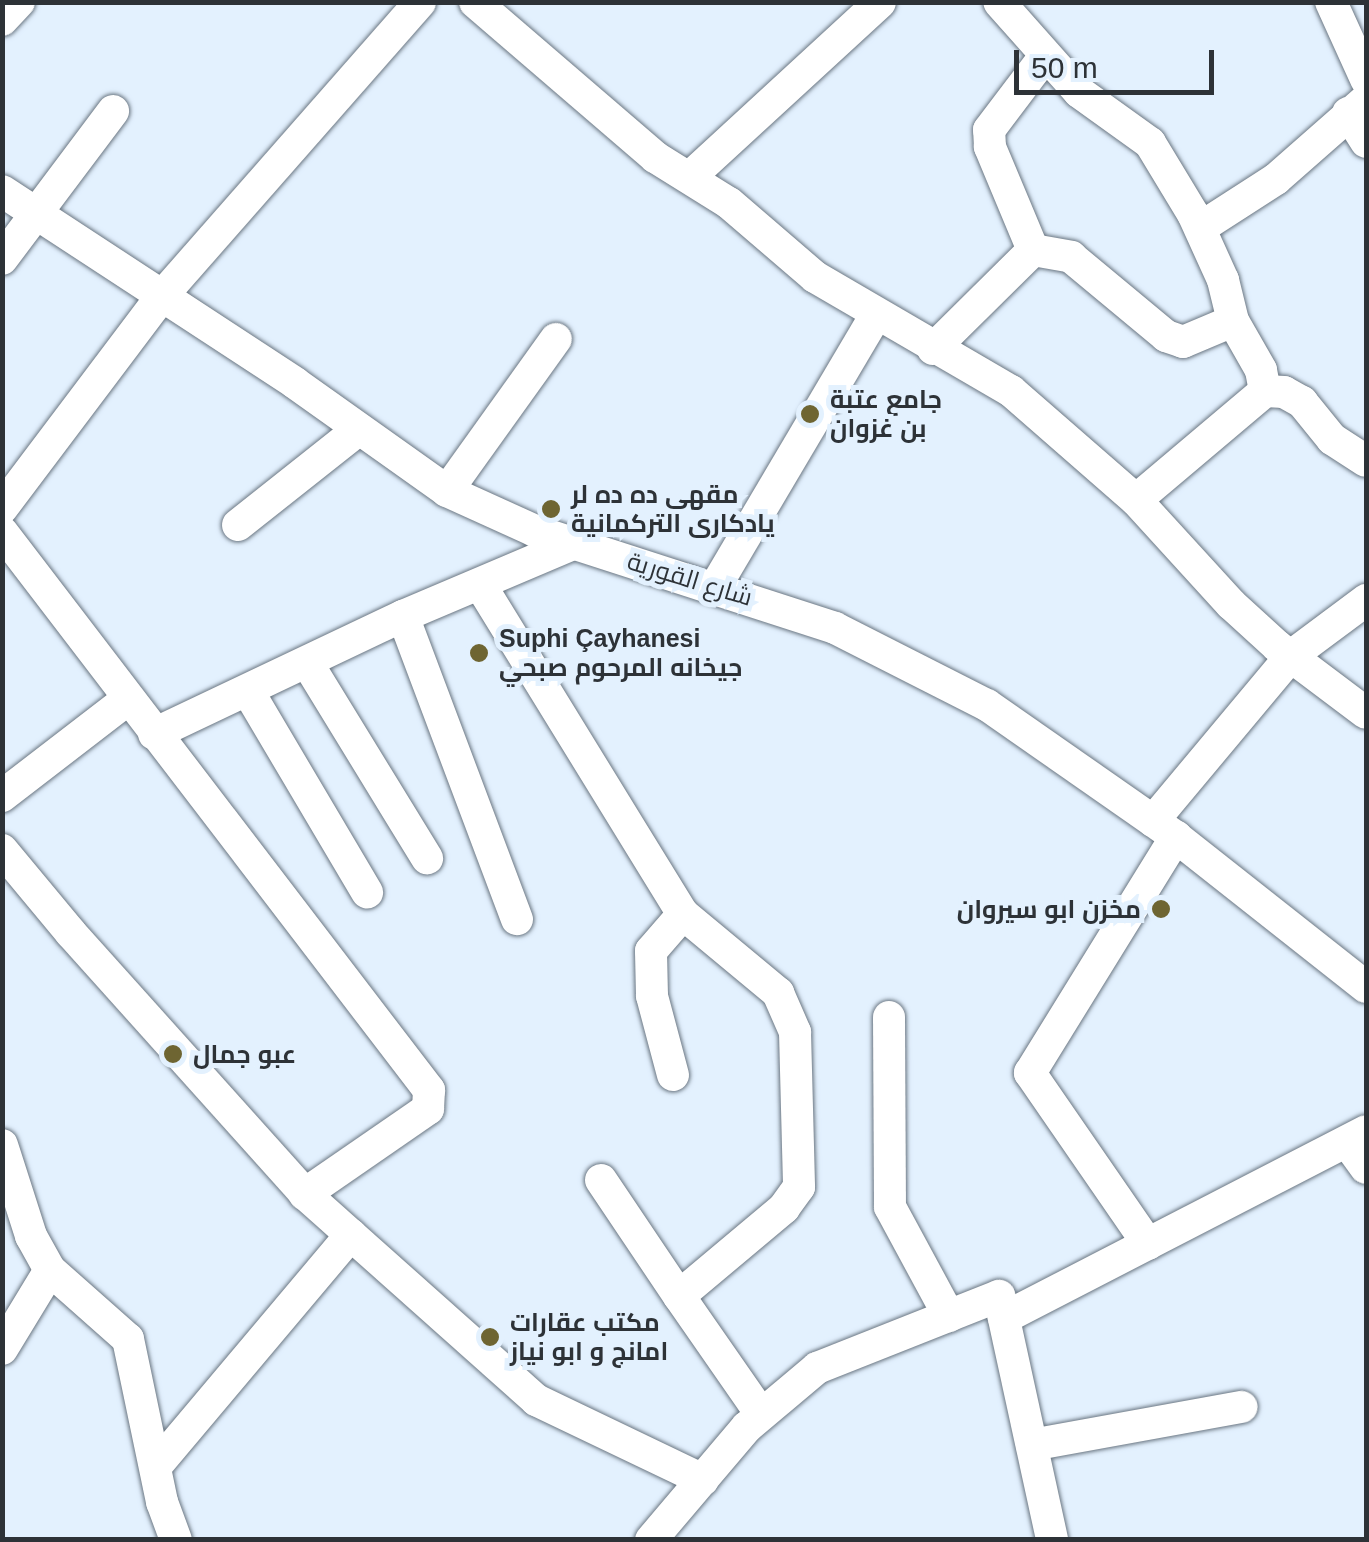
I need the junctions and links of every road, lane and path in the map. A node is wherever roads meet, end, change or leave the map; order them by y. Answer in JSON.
{"nodes":[{"id":1,"x":19,"y":2,"type":"edge"},
{"id":2,"x":420,"y":2,"type":"edge"},
{"id":3,"x":880,"y":2,"type":"edge"},
{"id":4,"x":999,"y":2,"type":"edge"},
{"id":5,"x":1330,"y":2,"type":"edge"},
{"id":6,"x":487,"y":5,"type":"edge"},
{"id":7,"x":2,"y":20,"type":"edge"},
{"id":8,"x":1045,"y":56,"type":"junction"},
{"id":9,"x":1366,"y":79,"type":"edge"},
{"id":10,"x":1357,"y":107,"type":"edge"},
{"id":11,"x":113,"y":112,"type":"dead end"},
{"id":12,"x":1366,"y":142,"type":"edge"},
{"id":13,"x":690,"y":176,"type":"junction"},
{"id":14,"x":2,"y":190,"type":"edge"},
{"id":15,"x":38,"y":214,"type":"junction"},
{"id":16,"x":1200,"y":228,"type":"junction"},
{"id":17,"x":1033,"y":250,"type":"junction"},
{"id":18,"x":2,"y":259,"type":"edge"},
{"id":19,"x":162,"y":296,"type":"junction"},
{"id":20,"x":876,"y":315,"type":"junction"},
{"id":21,"x":1234,"y":322,"type":"junction"},
{"id":22,"x":556,"y":339,"type":"dead end"},
{"id":23,"x":934,"y":349,"type":"junction"},
{"id":24,"x":1265,"y":390,"type":"junction"},
{"id":25,"x":359,"y":429,"type":"junction"},
{"id":26,"x":1366,"y":460,"type":"edge"},
{"id":27,"x":447,"y":491,"type":"junction"},
{"id":28,"x":1136,"y":500,"type":"junction"},
{"id":29,"x":2,"y":508,"type":"edge"},
{"id":30,"x":238,"y":524,"type":"dead end"},
{"id":31,"x":2,"y":532,"type":"edge"},
{"id":32,"x":574,"y":543,"type":"junction"},
{"id":33,"x":481,"y":586,"type":"junction"},
{"id":34,"x":715,"y":587,"type":"junction"},
{"id":35,"x":1366,"y":600,"type":"edge"},
{"id":36,"x":404,"y":616,"type":"junction"},
{"id":37,"x":1291,"y":656,"type":"junction"},
{"id":38,"x":308,"y":664,"type":"junction"},
{"id":39,"x":248,"y":692,"type":"junction"},
{"id":40,"x":128,"y":699,"type":"junction"},
{"id":41,"x":1366,"y":712,"type":"edge"},
{"id":42,"x":154,"y":734,"type":"junction"},
{"id":43,"x":2,"y":796,"type":"edge"},
{"id":44,"x":1165,"y":829,"type":"junction"},
{"id":45,"x":2,"y":850,"type":"edge"},
{"id":46,"x":427,"y":858,"type":"dead end"},
{"id":47,"x":367,"y":892,"type":"dead end"},
{"id":48,"x":683,"y":914,"type":"junction"},
{"id":49,"x":516,"y":919,"type":"dead end"},
{"id":50,"x":1366,"y":987,"type":"edge"},
{"id":51,"x":889,"y":1017,"type":"dead end"},
{"id":52,"x":673,"y":1075,"type":"dead end"},
{"id":53,"x":2,"y":1144,"type":"edge"},
{"id":54,"x":1360,"y":1147,"type":"edge"},
{"id":55,"x":601,"y":1180,"type":"dead end"},
{"id":56,"x":305,"y":1194,"type":"junction"},
{"id":57,"x":352,"y":1235,"type":"junction"},
{"id":58,"x":1148,"y":1244,"type":"junction"},
{"id":59,"x":50,"y":1270,"type":"junction"},
{"id":60,"x":679,"y":1296,"type":"junction"},
{"id":61,"x":948,"y":1316,"type":"junction"},
{"id":62,"x":1004,"y":1318,"type":"junction"},
{"id":63,"x":2,"y":1349,"type":"edge"},
{"id":64,"x":1242,"y":1407,"type":"dead end"},
{"id":65,"x":761,"y":1414,"type":"junction"},
{"id":66,"x":1032,"y":1445,"type":"junction"},
{"id":67,"x":157,"y":1465,"type":"junction"},
{"id":68,"x":703,"y":1480,"type":"junction"},
{"id":69,"x":654,"y":1538,"type":"edge"},
{"id":70,"x":176,"y":1540,"type":"edge"},
{"id":71,"x":1052,"y":1540,"type":"edge"}],
"edges":[{"from":1,"to":7,"type":"street"},
{"from":2,"to":19,"type":"street"},
{"from":3,"to":13,"type":"street"},
{"from":4,"to":8,"type":"street"},
{"from":5,"to":9,"type":"street"},
{"from":6,"to":13,"type":"street"},
{"from":8,"to":16,"type":"street"},
{"from":8,"to":17,"type":"street"},
{"from":10,"to":12,"type":"street"},
{"from":10,"to":16,"type":"street"},
{"from":11,"to":15,"type":"street"},
{"from":13,"to":20,"type":"street"},
{"from":14,"to":15,"type":"street","name":"شارع القورية"},
{"from":15,"to":18,"type":"street"},
{"from":15,"to":19,"type":"street","name":"شارع القورية"},
{"from":16,"to":21,"type":"street"},
{"from":17,"to":21,"type":"street"},
{"from":17,"to":23,"type":"street"},
{"from":19,"to":25,"type":"street","name":"شارع القورية"},
{"from":19,"to":29,"type":"street"},
{"from":20,"to":23,"type":"street"},
{"from":20,"to":34,"type":"street"},
{"from":21,"to":24,"type":"street"},
{"from":22,"to":27,"type":"street"},
{"from":23,"to":28,"type":"street"},
{"from":24,"to":26,"type":"street"},
{"from":24,"to":28,"type":"street"},
{"from":25,"to":27,"type":"street","name":"شارع القورية"},
{"from":25,"to":30,"type":"street"},
{"from":27,"to":32,"type":"street","name":"شارع القورية"},
{"from":28,"to":37,"type":"street"},
{"from":31,"to":40,"type":"street"},
{"from":32,"to":33,"type":"street"},
{"from":32,"to":34,"type":"street","name":"شارع القورية"},
{"from":33,"to":36,"type":"street"},
{"from":33,"to":48,"type":"street"},
{"from":34,"to":44,"type":"street","name":"شارع القورية"},
{"from":35,"to":37,"type":"street"},
{"from":36,"to":38,"type":"street"},
{"from":36,"to":49,"type":"street"},
{"from":37,"to":41,"type":"street"},
{"from":37,"to":44,"type":"street"},
{"from":38,"to":39,"type":"street"},
{"from":38,"to":46,"type":"street"},
{"from":39,"to":42,"type":"street"},
{"from":39,"to":47,"type":"street"},
{"from":40,"to":42,"type":"street"},
{"from":40,"to":43,"type":"street"},
{"from":42,"to":56,"type":"street"},
{"from":44,"to":50,"type":"street","name":"شارع القورية"},
{"from":44,"to":58,"type":"street"},
{"from":45,"to":56,"type":"street"},
{"from":48,"to":52,"type":"street"},
{"from":48,"to":60,"type":"street"},
{"from":51,"to":61,"type":"street"},
{"from":53,"to":59,"type":"street"},
{"from":54,"to":58,"type":"street"},
{"from":55,"to":60,"type":"street"},
{"from":56,"to":57,"type":"street"},
{"from":57,"to":67,"type":"street"},
{"from":57,"to":68,"type":"street"},
{"from":58,"to":62,"type":"street"},
{"from":59,"to":63,"type":"street"},
{"from":59,"to":67,"type":"street"},
{"from":60,"to":65,"type":"street"},
{"from":61,"to":62,"type":"street"},
{"from":61,"to":65,"type":"street"},
{"from":62,"to":66,"type":"street"},
{"from":64,"to":66,"type":"street"},
{"from":65,"to":68,"type":"street"},
{"from":66,"to":71,"type":"street"},
{"from":67,"to":70,"type":"street"},
{"from":68,"to":69,"type":"street"}]}
